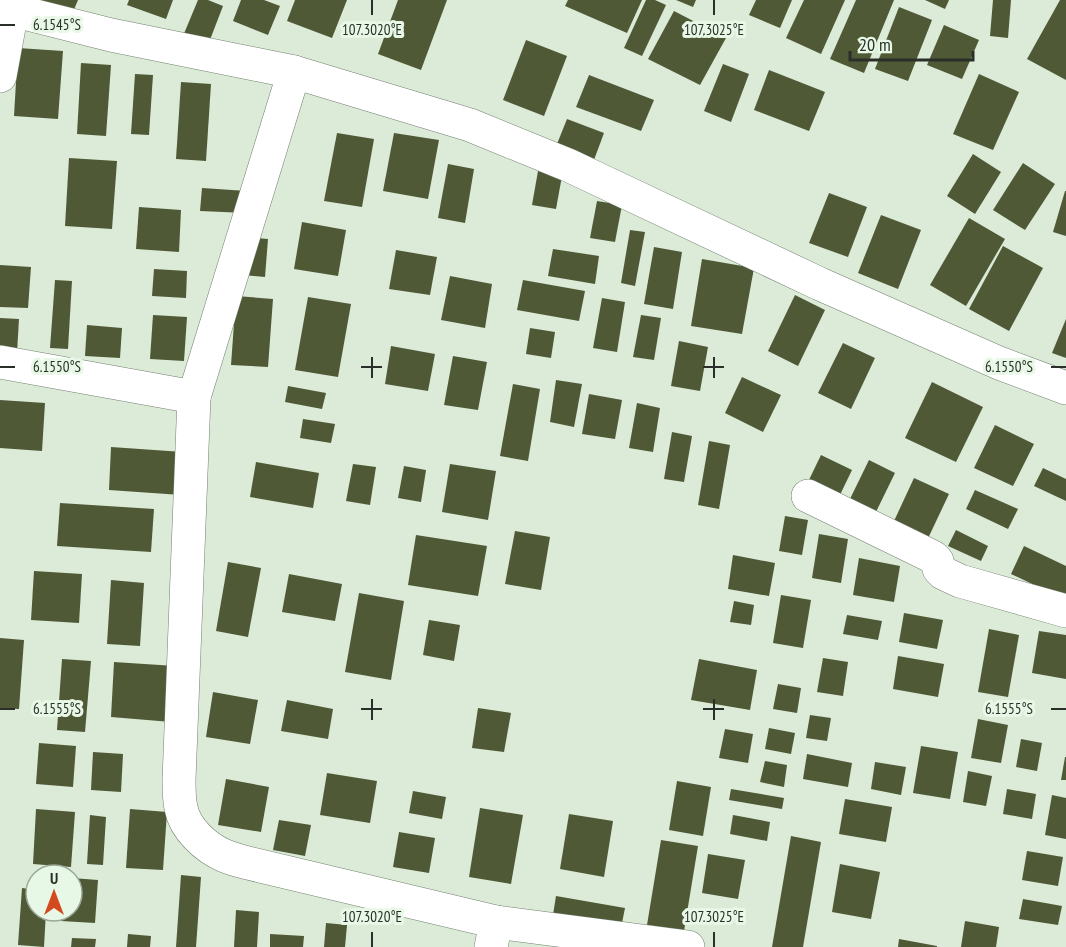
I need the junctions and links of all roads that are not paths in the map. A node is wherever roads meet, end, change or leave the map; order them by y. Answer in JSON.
{"nodes":[{"id":1,"x":6,"y":9,"type":"edge"},
{"id":2,"x":294,"y":72,"type":"junction"},
{"id":3,"x":0,"y":76,"type":"edge"},
{"id":4,"x":0,"y":362,"type":"edge"},
{"id":5,"x":1066,"y":388,"type":"edge"},
{"id":6,"x":194,"y":397,"type":"junction"},
{"id":7,"x":808,"y":496,"type":"dead end"},
{"id":8,"x":1066,"y":611,"type":"edge"},
{"id":9,"x":494,"y":934,"type":"edge"},
{"id":10,"x":688,"y":947,"type":"edge"}],
"edges":[{"from":1,"to":2,"type":"street"},
{"from":1,"to":3,"type":"street"},
{"from":2,"to":5,"type":"street"},
{"from":2,"to":6,"type":"street"},
{"from":4,"to":6,"type":"street"},
{"from":6,"to":9,"type":"street"},
{"from":7,"to":8,"type":"street"},
{"from":9,"to":10,"type":"street"}]}
